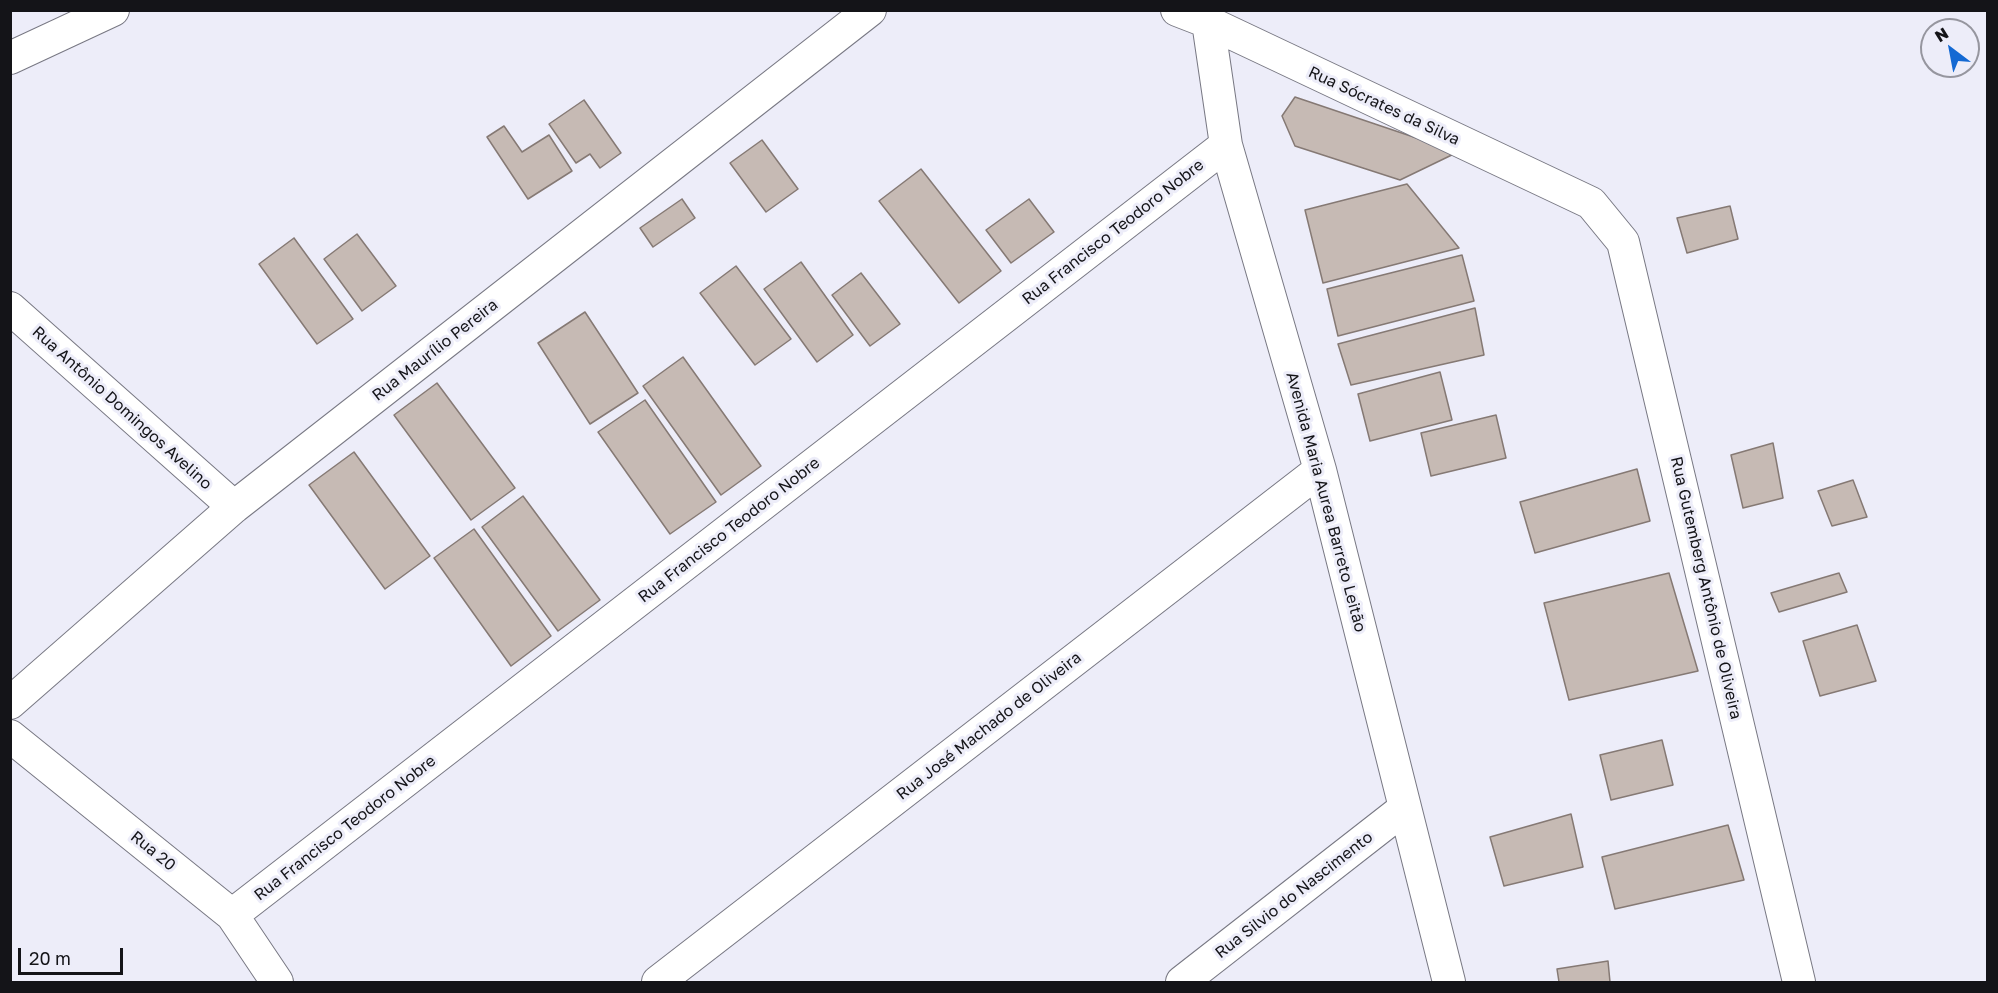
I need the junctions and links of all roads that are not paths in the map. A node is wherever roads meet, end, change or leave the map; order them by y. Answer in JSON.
{"nodes":[{"id":1,"x":113,"y":10,"type":"edge"},
{"id":2,"x":870,"y":10,"type":"edge"},
{"id":3,"x":1177,"y":10,"type":"edge"},
{"id":4,"x":1208,"y":22,"type":"junction"},
{"id":5,"x":10,"y":58,"type":"edge"},
{"id":6,"x":1226,"y":145,"type":"junction"},
{"id":7,"x":1590,"y":203,"type":"joint"},
{"id":8,"x":10,"y":308,"type":"edge"},
{"id":9,"x":1320,"y":470,"type":"junction"},
{"id":10,"x":234,"y":507,"type":"junction"},
{"id":11,"x":10,"y":703,"type":"edge"},
{"id":12,"x":10,"y":736,"type":"edge"},
{"id":13,"x":1405,"y":808,"type":"junction"},
{"id":14,"x":232,"y":915,"type":"junction"},
{"id":15,"x":277,"y":982,"type":"edge"},
{"id":16,"x":658,"y":982,"type":"edge"},
{"id":17,"x":1182,"y":982,"type":"edge"},
{"id":18,"x":1449,"y":982,"type":"edge"},
{"id":19,"x":1798,"y":982,"type":"edge"}],
"edges":[{"from":1,"to":5,"type":"street"},
{"from":2,"to":10,"type":"street","name":"Rua Maurílio Pereira"},
{"from":3,"to":4,"type":"street","name":"Rua Sócrates da Silva"},
{"from":4,"to":6,"type":"street","name":"Avenida Maria Aurea Barreto Leitão"},
{"from":4,"to":7,"type":"street","name":"Rua Sócrates da Silva"},
{"from":6,"to":9,"type":"street","name":"Avenida Maria Aurea Barreto Leitão"},
{"from":6,"to":14,"type":"street","name":"Rua Francisco Teodoro Nobre"},
{"from":7,"to":19,"type":"street","name":"Rua Gutemberg Antônio de Oliveira"},
{"from":8,"to":10,"type":"street","name":"Rua Antônio Domingos Avelino"},
{"from":9,"to":13,"type":"street","name":"Avenida Maria Aurea Barreto Leitão"},
{"from":9,"to":16,"type":"street","name":"Rua José Machado de Oliveira"},
{"from":10,"to":11,"type":"street","name":"Rua Maurílio Pereira"},
{"from":12,"to":14,"type":"street","name":"Rua 20"},
{"from":13,"to":17,"type":"street","name":"Rua Silvio do Nascimento"},
{"from":13,"to":18,"type":"street","name":"Avenida Maria Aurea Barreto Leitão"},
{"from":14,"to":15,"type":"street","name":"Rua 20"}]}
